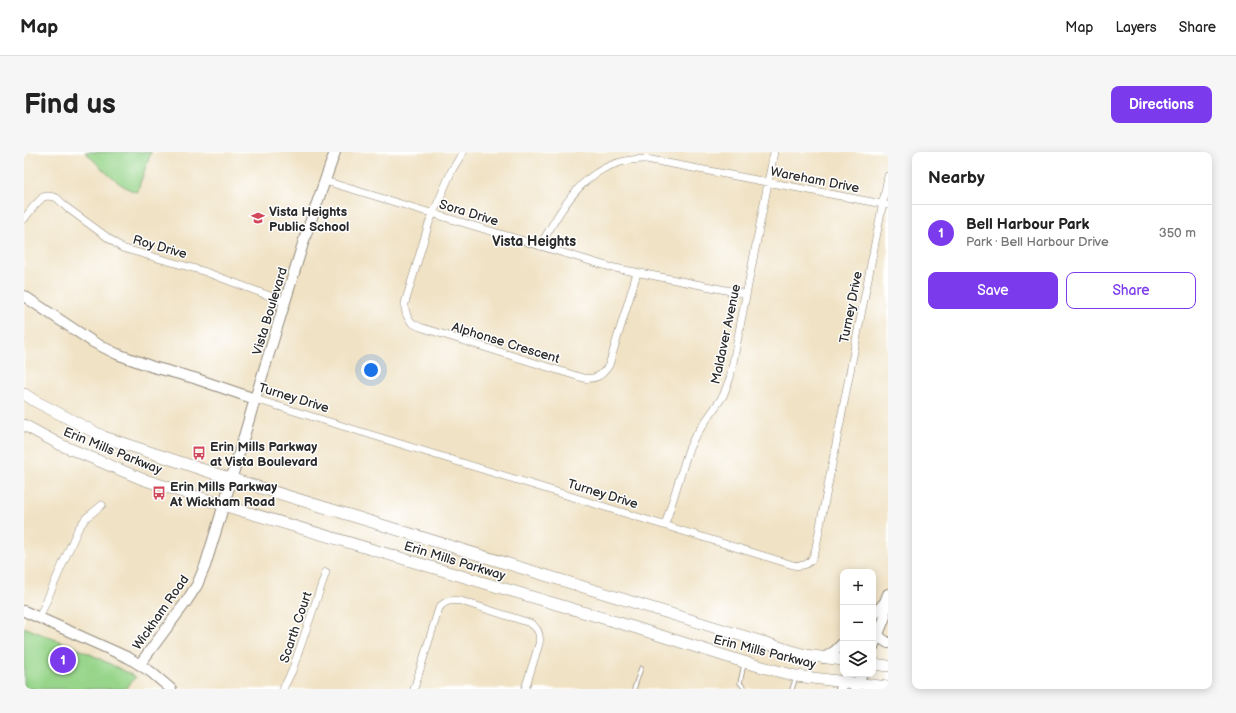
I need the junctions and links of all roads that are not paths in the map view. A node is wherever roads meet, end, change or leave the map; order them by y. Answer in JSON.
{"nodes":[{"id":1,"x":335,"y":152,"type":"edge"},
{"id":2,"x":463,"y":152,"type":"edge"},
{"id":3,"x":774,"y":152,"type":"edge"},
{"id":4,"x":888,"y":176,"type":"edge"},
{"id":5,"x":325,"y":181,"type":"junction"},
{"id":6,"x":767,"y":183,"type":"junction"},
{"id":7,"x":885,"y":205,"type":"edge"},
{"id":8,"x":433,"y":213,"type":"junction"},
{"id":9,"x":24,"y":219,"type":"edge"},
{"id":10,"x":540,"y":246,"type":"junction"},
{"id":11,"x":637,"y":273,"type":"junction"},
{"id":12,"x":746,"y":294,"type":"junction"},
{"id":13,"x":24,"y":296,"type":"edge"},
{"id":14,"x":286,"y":302,"type":"junction"},
{"id":15,"x":24,"y":394,"type":"edge"},
{"id":16,"x":255,"y":399,"type":"junction"},
{"id":17,"x":24,"y":425,"type":"edge"},
{"id":18,"x":231,"y":479,"type":"junction"},
{"id":19,"x":102,"y":504,"type":"dead end"},
{"id":20,"x":223,"y":505,"type":"junction"},
{"id":21,"x":665,"y":525,"type":"junction"},
{"id":22,"x":326,"y":572,"type":"dead end"},
{"id":23,"x":886,"y":598,"type":"edge"},
{"id":24,"x":24,"y":611,"type":"edge"},
{"id":25,"x":876,"y":612,"type":"edge"},
{"id":26,"x":39,"y":618,"type":"junction"},
{"id":27,"x":878,"y":634,"type":"junction"},
{"id":28,"x":875,"y":641,"type":"edge"},
{"id":29,"x":888,"y":643,"type":"edge"},
{"id":30,"x":840,"y":647,"type":"edge"},
{"id":31,"x":824,"y":658,"type":"junction"},
{"id":32,"x":840,"y":660,"type":"edge"},
{"id":33,"x":744,"y":662,"type":"junction"},
{"id":34,"x":140,"y":664,"type":"junction"},
{"id":35,"x":876,"y":664,"type":"edge"},
{"id":36,"x":888,"y":666,"type":"edge"},
{"id":37,"x":640,"y":668,"type":"dead end"},
{"id":38,"x":796,"y":676,"type":"junction"},
{"id":39,"x":844,"y":682,"type":"edge"},
{"id":40,"x":858,"y":682,"type":"edge"},
{"id":41,"x":888,"y":688,"type":"edge"},
{"id":42,"x":171,"y":689,"type":"edge"},
{"id":43,"x":284,"y":689,"type":"edge"},
{"id":44,"x":414,"y":689,"type":"edge"},
{"id":45,"x":525,"y":689,"type":"edge"},
{"id":46,"x":634,"y":689,"type":"edge"},
{"id":47,"x":745,"y":689,"type":"edge"},
{"id":48,"x":792,"y":689,"type":"edge"}],
"edges":[{"from":1,"to":5,"type":"street","name":"Vista Boulevard"},
{"from":2,"to":8,"type":"street"},
{"from":3,"to":6,"type":"street","name":"Maldaver Avenue"},
{"from":4,"to":7,"type":"street","name":"Turney Drive"},
{"from":5,"to":8,"type":"street","name":"Sora Drive"},
{"from":5,"to":14,"type":"street","name":"Vista Boulevard"},
{"from":6,"to":7,"type":"street","name":"Wareham Drive"},
{"from":6,"to":10,"type":"street","name":"Wareham Drive"},
{"from":6,"to":12,"type":"street","name":"Maldaver Avenue"},
{"from":7,"to":21,"type":"street","name":"Turney Drive"},
{"from":8,"to":10,"type":"street","name":"Sora Drive"},
{"from":8,"to":11,"type":"street","name":"Alphonse Crescent"},
{"from":9,"to":14,"type":"street","name":"Roy Drive"},
{"from":10,"to":11,"type":"street","name":"Sora Drive"},
{"from":11,"to":12,"type":"street","name":"Sora Drive"},
{"from":12,"to":21,"type":"street","name":"Maldaver Avenue"},
{"from":13,"to":16,"type":"street","name":"Turney Drive"},
{"from":14,"to":16,"type":"street","name":"Vista Boulevard"},
{"from":15,"to":18,"type":"main road","name":"Erin Mills Parkway"},
{"from":16,"to":18,"type":"street","name":"Vista Boulevard"},
{"from":16,"to":21,"type":"street","name":"Turney Drive"},
{"from":17,"to":20,"type":"main road","name":"Erin Mills Parkway"},
{"from":18,"to":20,"type":"street","name":"Wickham Road"},
{"from":18,"to":31,"type":"main road","name":"Erin Mills Parkway"},
{"from":19,"to":26,"type":"street"},
{"from":20,"to":33,"type":"main road","name":"Erin Mills Parkway"},
{"from":20,"to":34,"type":"street","name":"Wickham Road"},
{"from":22,"to":43,"type":"street","name":"Scarth Court"},
{"from":23,"to":25,"type":"street"},
{"from":23,"to":27,"type":"street"},
{"from":24,"to":26,"type":"street"},
{"from":26,"to":34,"type":"street"},
{"from":27,"to":28,"type":"street"},
{"from":27,"to":29,"type":"street"},
{"from":30,"to":31,"type":"street"},
{"from":31,"to":32,"type":"main road","name":"Erin Mills Parkway"},
{"from":33,"to":38,"type":"main road","name":"Erin Mills Parkway"},
{"from":33,"to":47,"type":"lane"},
{"from":34,"to":42,"type":"street"},
{"from":35,"to":36,"type":"main road"},
{"from":37,"to":46,"type":"lane"},
{"from":38,"to":39,"type":"main road","name":"Erin Mills Parkway"},
{"from":38,"to":48,"type":"lane"},
{"from":39,"to":40,"type":"main road","name":"Erin Mills Parkway"},
{"from":40,"to":41,"type":"main road","name":"Erin Mills Parkway"},
{"from":44,"to":45,"type":"street"}]}
